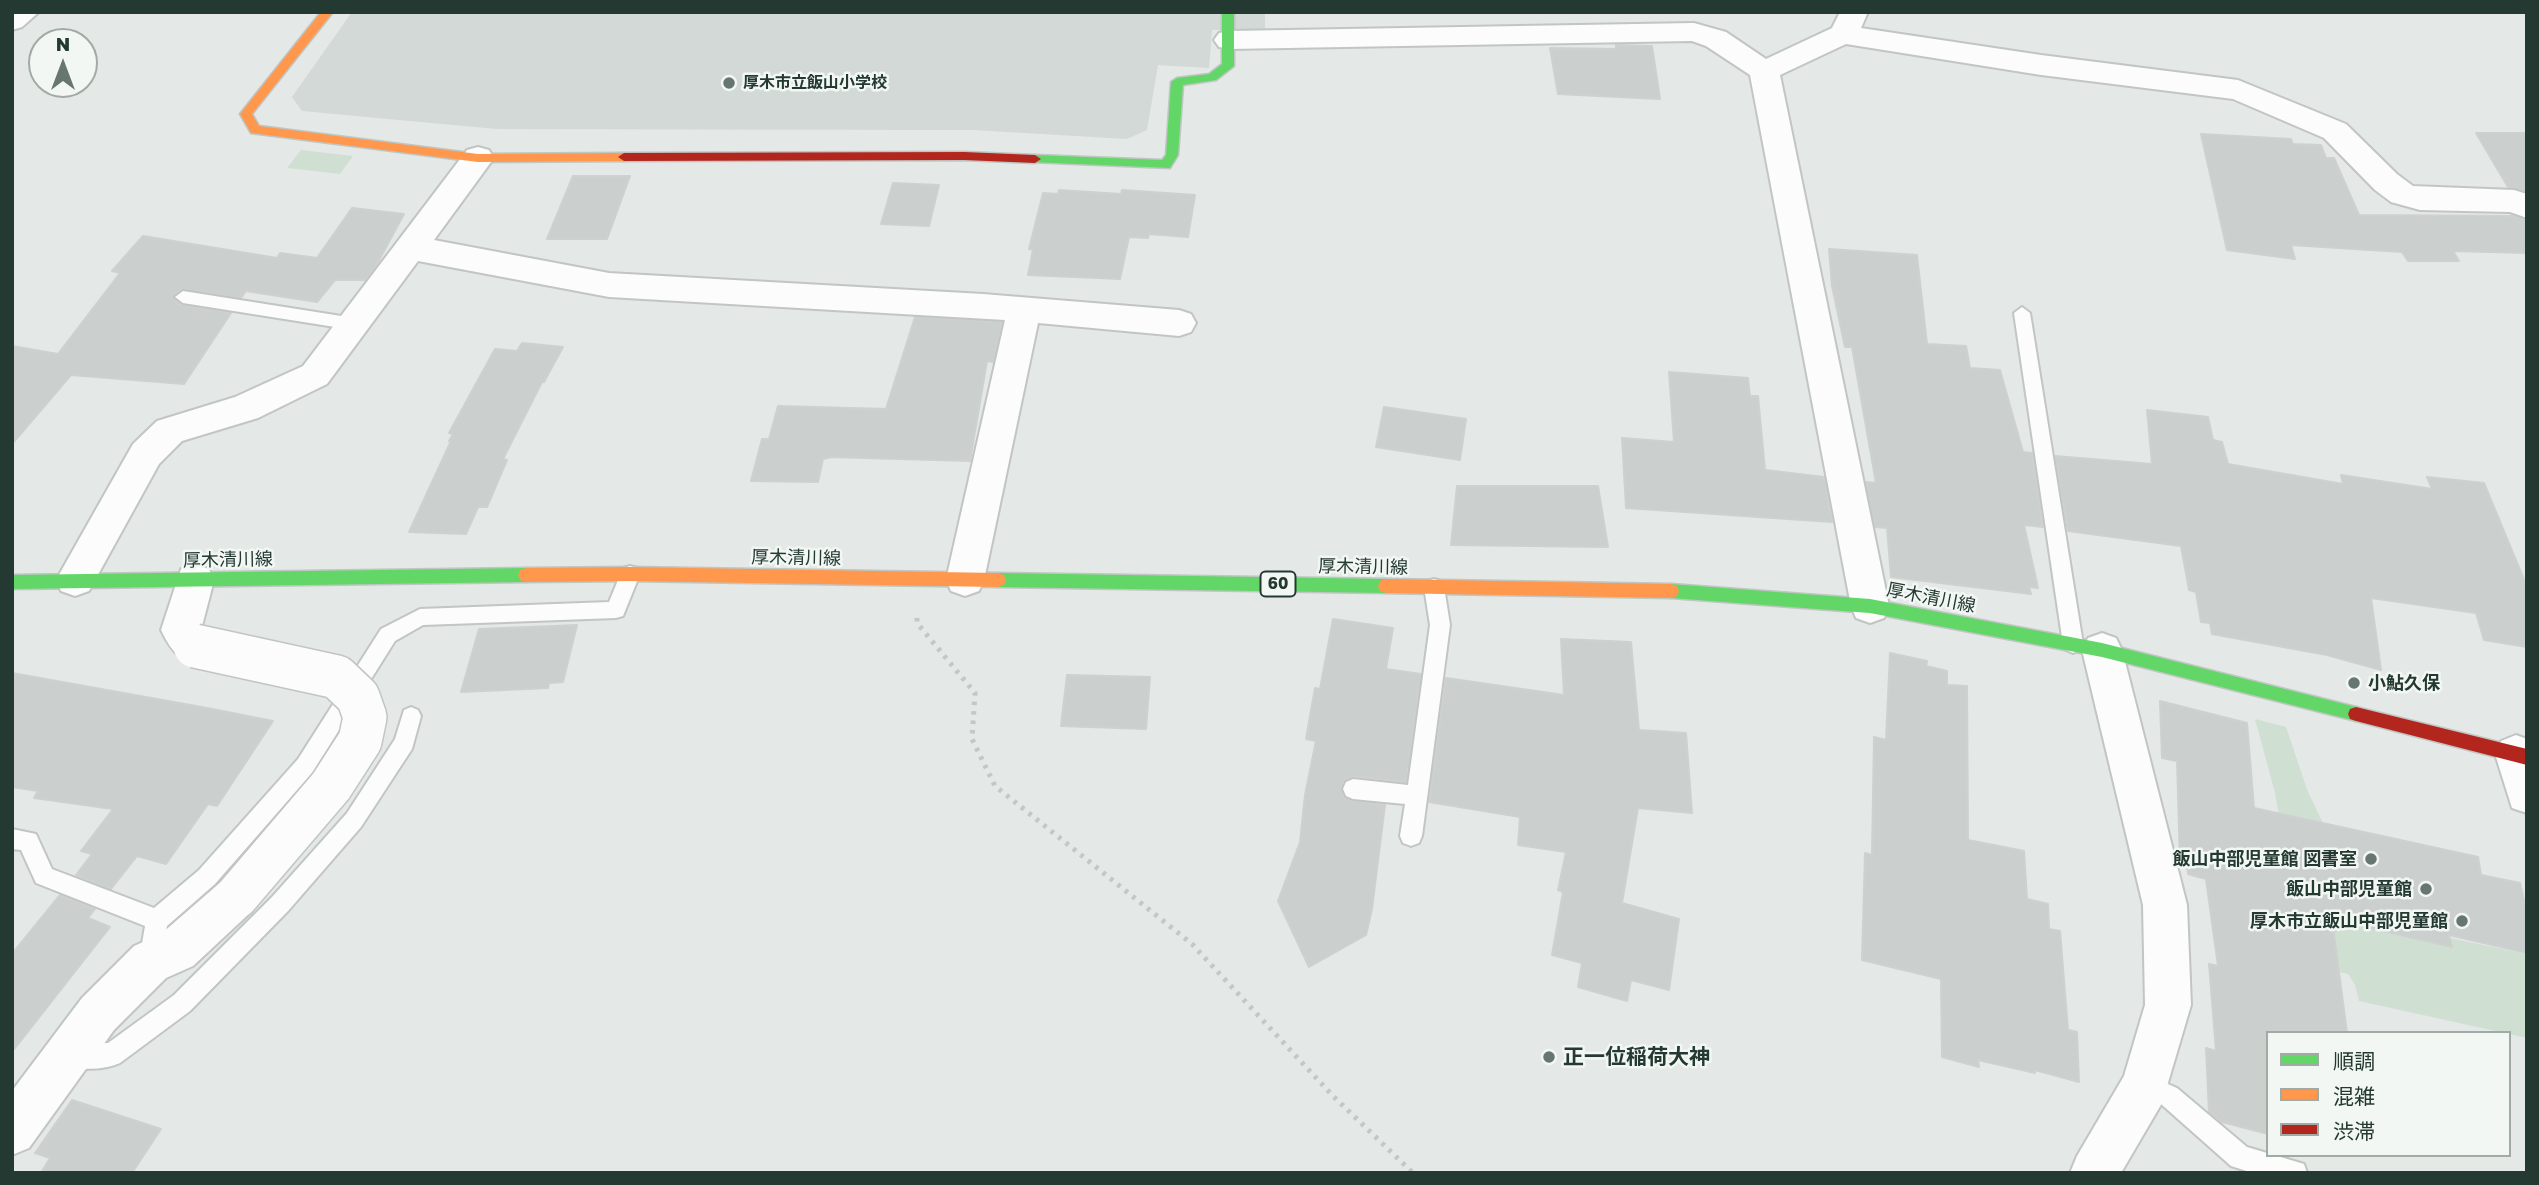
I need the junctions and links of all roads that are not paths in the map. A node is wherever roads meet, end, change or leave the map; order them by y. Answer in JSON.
{"nodes":[{"id":1,"x":25,"y":12,"type":"edge"},
{"id":2,"x":327,"y":12,"type":"edge"},
{"id":3,"x":12,"y":21,"type":"edge"},
{"id":4,"x":1848,"y":23,"type":"edge"},
{"id":5,"x":1228,"y":26,"type":"edge"},
{"id":6,"x":1764,"y":71,"type":"junction"},
{"id":7,"x":478,"y":158,"type":"junction"},
{"id":8,"x":2527,"y":207,"type":"edge"},
{"id":9,"x":411,"y":248,"type":"junction"},
{"id":10,"x":183,"y":297,"type":"dead end"},
{"id":11,"x":1024,"y":309,"type":"junction"},
{"id":12,"x":2022,"y":313,"type":"dead end"},
{"id":13,"x":1180,"y":323,"type":"dead end"},
{"id":14,"x":354,"y":324,"type":"junction"},
{"id":15,"x":630,"y":574,"type":"junction"},
{"id":16,"x":75,"y":580,"type":"junction"},
{"id":17,"x":195,"y":580,"type":"junction"},
{"id":18,"x":965,"y":580,"type":"junction"},
{"id":19,"x":12,"y":582,"type":"edge"},
{"id":20,"x":1434,"y":587,"type":"junction"},
{"id":21,"x":1870,"y":606,"type":"junction"},
{"id":22,"x":2088,"y":647,"type":"junction"},
{"id":23,"x":353,"y":689,"type":"junction"},
{"id":24,"x":411,"y":716,"type":"dead end"},
{"id":25,"x":2521,"y":755,"type":"edge"},
{"id":26,"x":1353,"y":789,"type":"dead end"},
{"id":27,"x":2527,"y":794,"type":"edge"},
{"id":28,"x":1416,"y":796,"type":"junction"},
{"id":29,"x":1411,"y":836,"type":"dead end"},
{"id":30,"x":12,"y":839,"type":"edge"},
{"id":31,"x":154,"y":941,"type":"junction"},
{"id":32,"x":67,"y":1056,"type":"junction"},
{"id":33,"x":2145,"y":1086,"type":"junction"},
{"id":34,"x":12,"y":1131,"type":"edge"},
{"id":35,"x":2094,"y":1173,"type":"edge"},
{"id":36,"x":2295,"y":1173,"type":"edge"}],
"edges":[{"from":1,"to":3,"type":"street"},
{"from":2,"to":7,"type":"main road"},
{"from":4,"to":6,"type":"street"},
{"from":4,"to":8,"type":"street"},
{"from":5,"to":6,"type":"street"},
{"from":5,"to":7,"type":"main road"},
{"from":6,"to":21,"type":"street"},
{"from":7,"to":9,"type":"street"},
{"from":9,"to":11,"type":"street"},
{"from":9,"to":14,"type":"street"},
{"from":10,"to":14,"type":"lane"},
{"from":11,"to":13,"type":"street"},
{"from":11,"to":18,"type":"street"},
{"from":12,"to":22,"type":"lane"},
{"from":14,"to":16,"type":"street"},
{"from":15,"to":17,"type":"main road","name":"厚木清川線","number":"60"},
{"from":15,"to":18,"type":"main road","name":"厚木清川線","number":"60"},
{"from":15,"to":23,"type":"lane"},
{"from":16,"to":17,"type":"main road","name":"厚木清川線","number":"60"},
{"from":16,"to":19,"type":"main road","name":"厚木清川線","number":"60"},
{"from":17,"to":23,"type":"street","bridge":true},
{"from":18,"to":20,"type":"main road","name":"厚木清川線","number":"60"},
{"from":20,"to":21,"type":"main road","name":"厚木清川線","number":"60"},
{"from":20,"to":28,"type":"lane"},
{"from":21,"to":22,"type":"main road","name":"厚木清川線","number":"60"},
{"from":22,"to":25,"type":"main road","name":"厚木清川線","number":"60"},
{"from":22,"to":33,"type":"street"},
{"from":23,"to":31,"type":"lane"},
{"from":23,"to":31,"type":"street","bridge":true},
{"from":24,"to":32,"type":"lane"},
{"from":25,"to":27,"type":"street"},
{"from":26,"to":28,"type":"lane"},
{"from":28,"to":29,"type":"lane"},
{"from":30,"to":31,"type":"lane"},
{"from":31,"to":32,"type":"street"},
{"from":32,"to":34,"type":"street"},
{"from":33,"to":35,"type":"street"},
{"from":33,"to":36,"type":"lane"}]}
